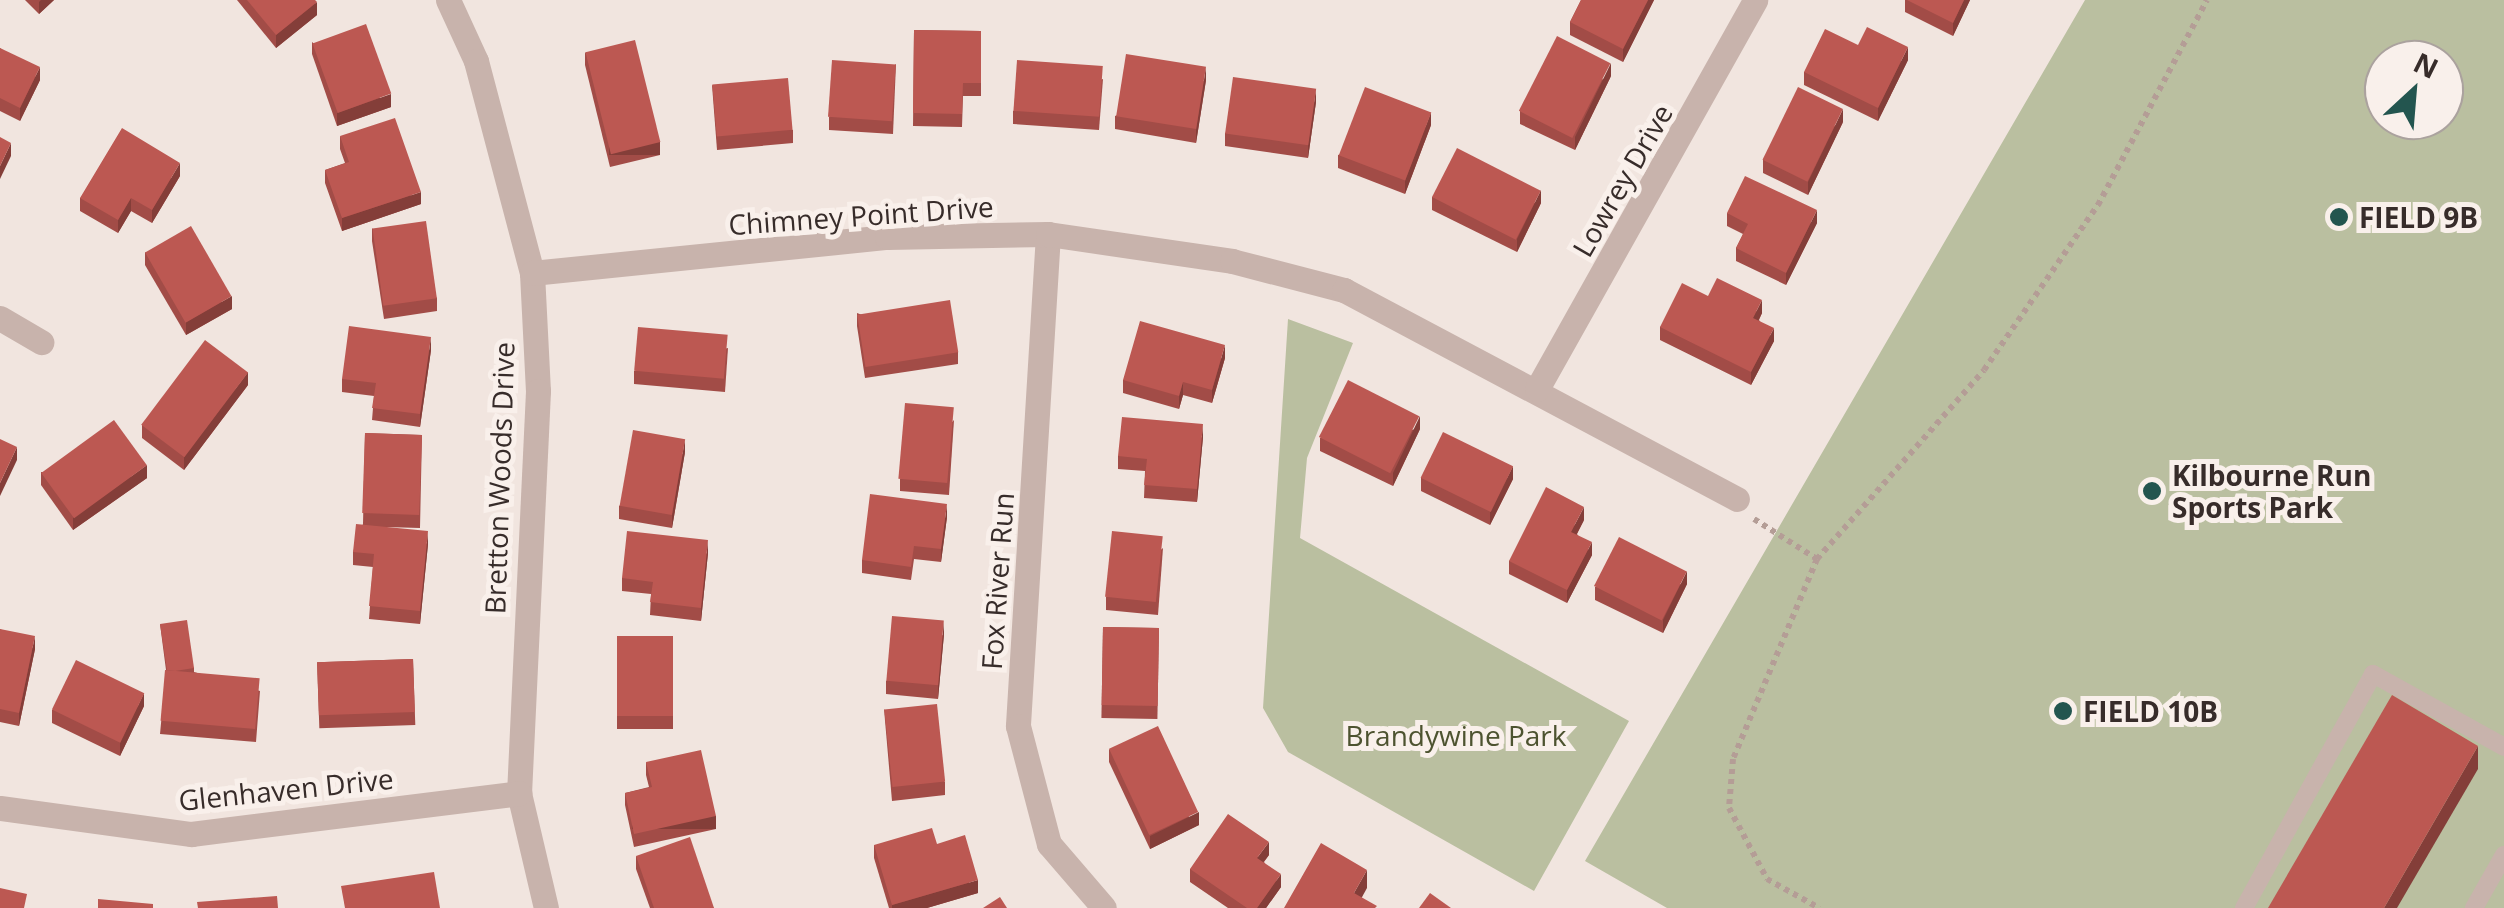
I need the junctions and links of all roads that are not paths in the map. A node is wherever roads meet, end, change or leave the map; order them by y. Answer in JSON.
{"nodes":[{"id":1,"x":448,"y":0,"type":"edge"},
{"id":2,"x":1756,"y":0,"type":"edge"},
{"id":3,"x":1048,"y":234,"type":"junction"},
{"id":4,"x":532,"y":273,"type":"junction"},
{"id":5,"x":0,"y":318,"type":"edge"},
{"id":6,"x":40,"y":342,"type":"dead end"},
{"id":7,"x":1536,"y":389,"type":"junction"},
{"id":8,"x":1737,"y":500,"type":"road end"},
{"id":9,"x":2504,"y":747,"type":"edge"},
{"id":10,"x":519,"y":794,"type":"junction"},
{"id":11,"x":0,"y":808,"type":"edge"},
{"id":12,"x":2504,"y":855,"type":"edge"},
{"id":13,"x":546,"y":908,"type":"edge"},
{"id":14,"x":1104,"y":908,"type":"edge"},
{"id":15,"x":2244,"y":908,"type":"edge"},
{"id":16,"x":2474,"y":908,"type":"edge"}],
"edges":[{"from":1,"to":4,"type":"street","name":"Bretton Woods Drive"},
{"from":2,"to":7,"type":"street","name":"Lowrey Drive"},
{"from":3,"to":4,"type":"street","name":"Chimney Point Drive"},
{"from":3,"to":7,"type":"street","name":"Chimney Point Drive"},
{"from":3,"to":14,"type":"street","name":"Fox River Run"},
{"from":4,"to":10,"type":"street","name":"Bretton Woods Drive"},
{"from":5,"to":6,"type":"street"},
{"from":7,"to":8,"type":"street","name":"Chimney Point Drive"},
{"from":9,"to":15,"type":"lane"},
{"from":10,"to":11,"type":"street","name":"Glenhaven Drive"},
{"from":10,"to":13,"type":"street","name":"Bretton Woods Drive"},
{"from":12,"to":16,"type":"lane"}]}
